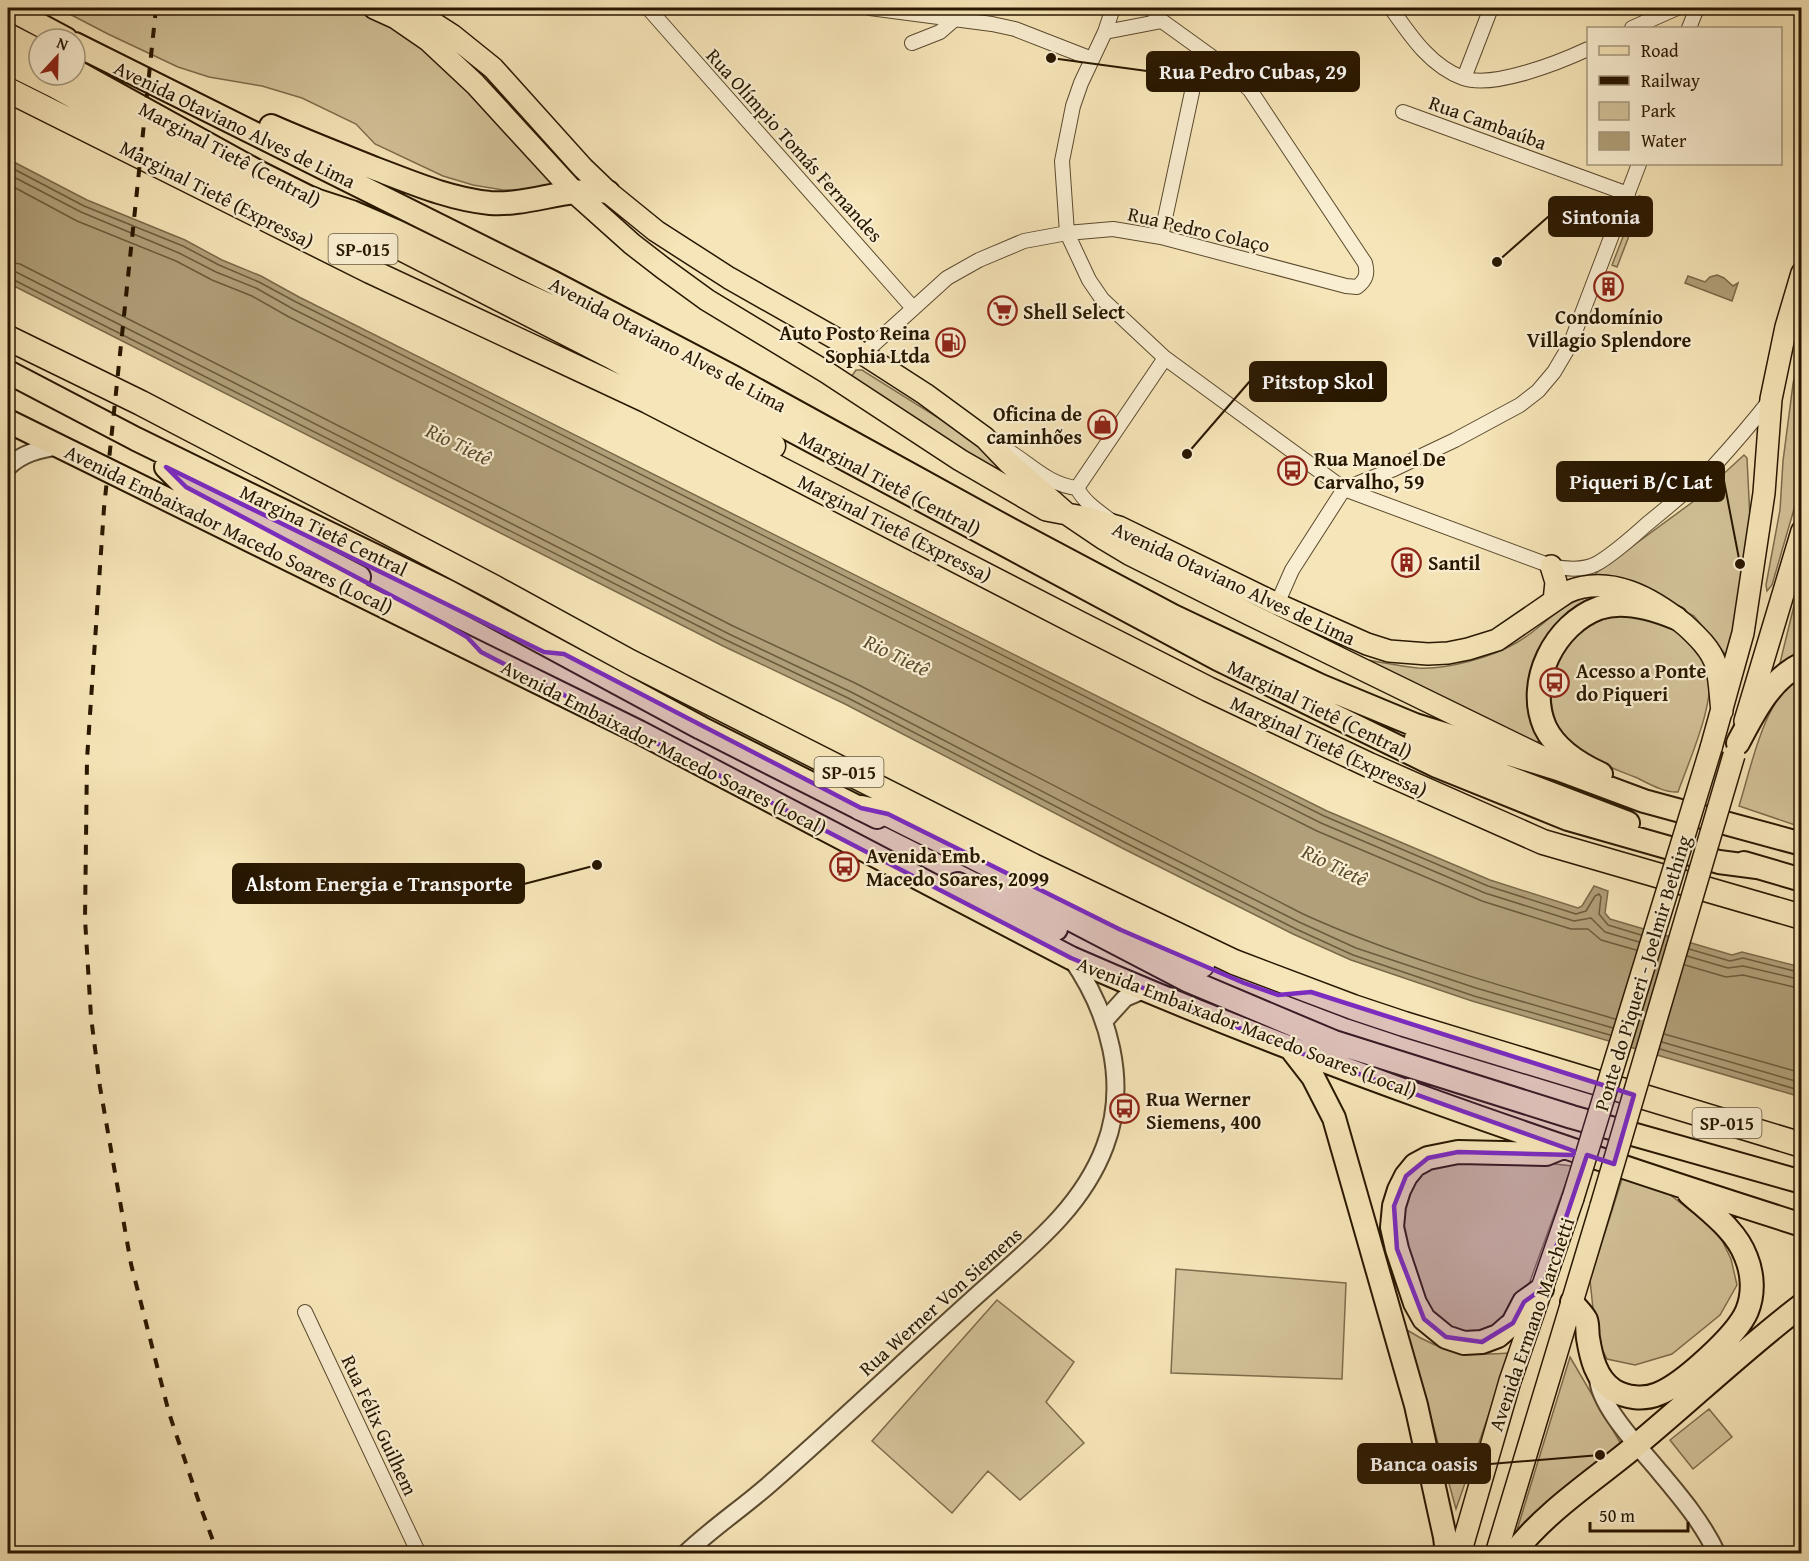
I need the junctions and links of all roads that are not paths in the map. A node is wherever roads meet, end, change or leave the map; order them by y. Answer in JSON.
{"nodes":[{"id":1,"x":374,"y":8,"type":"edge"},
{"id":2,"x":410,"y":8,"type":"edge"},
{"id":3,"x":648,"y":8,"type":"edge"},
{"id":4,"x":870,"y":8,"type":"edge"},
{"id":5,"x":1113,"y":8,"type":"edge"},
{"id":6,"x":1150,"y":8,"type":"edge"},
{"id":7,"x":1391,"y":8,"type":"edge"},
{"id":8,"x":1491,"y":8,"type":"edge"},
{"id":9,"x":1677,"y":8,"type":"edge"},
{"id":10,"x":1697,"y":8,"type":"edge"},
{"id":11,"x":10,"y":9,"type":"edge"},
{"id":12,"x":954,"y":19,"type":"junction"},
{"id":13,"x":1162,"y":21,"type":"junction"},
{"id":14,"x":44,"y":27,"type":"edge"},
{"id":15,"x":1634,"y":27,"type":"edge"},
{"id":16,"x":1689,"y":27,"type":"edge"},
{"id":17,"x":1105,"y":32,"type":"junction"},
{"id":18,"x":8,"y":36,"type":"edge"},
{"id":19,"x":912,"y":43,"type":"dead end"},
{"id":20,"x":8,"y":46,"type":"edge"},
{"id":21,"x":27,"y":46,"type":"edge"},
{"id":22,"x":1587,"y":49,"type":"edge"},
{"id":23,"x":87,"y":50,"type":"edge"},
{"id":24,"x":1201,"y":50,"type":"junction"},
{"id":25,"x":27,"y":56,"type":"edge"},
{"id":26,"x":1092,"y":59,"type":"junction"},
{"id":27,"x":8,"y":62,"type":"edge"},
{"id":28,"x":87,"y":78,"type":"edge"},
{"id":29,"x":1464,"y":78,"type":"junction"},
{"id":30,"x":8,"y":90,"type":"edge"},
{"id":31,"x":1403,"y":112,"type":"dead end"},
{"id":32,"x":217,"y":114,"type":"junction"},
{"id":33,"x":1639,"y":165,"type":"edge"},
{"id":34,"x":608,"y":192,"type":"junction"},
{"id":35,"x":575,"y":193,"type":"junction"},
{"id":36,"x":1628,"y":194,"type":"junction"},
{"id":37,"x":312,"y":199,"type":"junction"},
{"id":38,"x":1067,"y":233,"type":"junction"},
{"id":39,"x":1161,"y":237,"type":"junction"},
{"id":40,"x":1802,"y":273,"type":"edge"},
{"id":41,"x":913,"y":308,"type":"junction"},
{"id":42,"x":8,"y":338,"type":"edge"},
{"id":43,"x":549,"y":354,"type":"junction"},
{"id":44,"x":863,"y":354,"type":"junction"},
{"id":45,"x":1165,"y":358,"type":"junction"},
{"id":46,"x":8,"y":372,"type":"edge"},
{"id":47,"x":826,"y":372,"type":"junction"},
{"id":48,"x":8,"y":388,"type":"edge"},
{"id":49,"x":1771,"y":399,"type":"junction"},
{"id":50,"x":79,"y":417,"type":"junction"},
{"id":51,"x":8,"y":421,"type":"edge"},
{"id":52,"x":985,"y":438,"type":"junction"},
{"id":53,"x":60,"y":446,"type":"junction"},
{"id":54,"x":8,"y":467,"type":"edge"},
{"id":55,"x":166,"y":467,"type":"junction"},
{"id":56,"x":1077,"y":488,"type":"junction"},
{"id":57,"x":1344,"y":489,"type":"junction"},
{"id":58,"x":857,"y":508,"type":"junction"},
{"id":59,"x":1067,"y":514,"type":"junction"},
{"id":60,"x":1119,"y":527,"type":"junction"},
{"id":61,"x":1802,"y":531,"type":"edge"},
{"id":62,"x":1551,"y":566,"type":"junction"},
{"id":63,"x":1554,"y":601,"type":"junction"},
{"id":64,"x":1253,"y":604,"type":"junction"},
{"id":65,"x":1277,"y":604,"type":"junction"},
{"id":66,"x":1676,"y":618,"type":"junction"},
{"id":67,"x":481,"y":652,"type":"junction"},
{"id":68,"x":564,"y":654,"type":"junction"},
{"id":69,"x":1802,"y":663,"type":"edge"},
{"id":70,"x":1322,"y":686,"type":"junction"},
{"id":71,"x":1722,"y":711,"type":"junction"},
{"id":72,"x":1736,"y":749,"type":"junction"},
{"id":73,"x":1558,"y":770,"type":"junction"},
{"id":74,"x":1644,"y":801,"type":"junction"},
{"id":75,"x":861,"y":808,"type":"junction"},
{"id":76,"x":1802,"y":833,"type":"edge"},
{"id":77,"x":1775,"y":837,"type":"junction"},
{"id":78,"x":1802,"y":844,"type":"edge"},
{"id":79,"x":864,"y":850,"type":"junction"},
{"id":80,"x":1757,"y":867,"type":"junction"},
{"id":81,"x":1802,"y":880,"type":"edge"},
{"id":82,"x":1802,"y":917,"type":"edge"},
{"id":83,"x":1071,"y":958,"type":"junction"},
{"id":84,"x":1144,"y":990,"type":"junction"},
{"id":85,"x":1311,"y":992,"type":"junction"},
{"id":86,"x":1214,"y":993,"type":"junction"},
{"id":87,"x":1105,"y":1020,"type":"junction"},
{"id":88,"x":1292,"y":1050,"type":"junction"},
{"id":89,"x":1802,"y":1145,"type":"edge"},
{"id":90,"x":1563,"y":1147,"type":"junction"},
{"id":91,"x":1802,"y":1182,"type":"edge"},
{"id":92,"x":1681,"y":1186,"type":"junction"},
{"id":93,"x":1573,"y":1198,"type":"joint"},
{"id":94,"x":1601,"y":1206,"type":"joint"},
{"id":95,"x":1802,"y":1225,"type":"edge"},
{"id":96,"x":1542,"y":1289,"type":"junction"},
{"id":97,"x":1572,"y":1302,"type":"junction"},
{"id":98,"x":1802,"y":1305,"type":"edge"},
{"id":99,"x":306,"y":1312,"type":"dead end"},
{"id":100,"x":1598,"y":1374,"type":"junction"},
{"id":101,"x":1637,"y":1445,"type":"junction"},
{"id":102,"x":419,"y":1554,"type":"edge"},
{"id":103,"x":685,"y":1554,"type":"edge"},
{"id":104,"x":1447,"y":1554,"type":"edge"},
{"id":105,"x":1460,"y":1554,"type":"edge"},
{"id":106,"x":1496,"y":1554,"type":"edge"},
{"id":107,"x":1513,"y":1554,"type":"edge"},
{"id":108,"x":1717,"y":1554,"type":"edge"}],
"edges":[{"from":1,"to":35,"type":"main road"},
{"from":2,"to":34,"type":"main road"},
{"from":3,"to":41,"type":"street","name":"Rua Olímpio Tomás Fernandes"},
{"from":4,"to":12,"type":"street"},
{"from":5,"to":17,"type":"street"},
{"from":6,"to":13,"type":"street"},
{"from":7,"to":29,"type":"street"},
{"from":8,"to":29,"type":"street"},
{"from":9,"to":15,"type":"street"},
{"from":10,"to":16,"type":"street"},
{"from":11,"to":14,"type":"highway"},
{"from":12,"to":19,"type":"street"},
{"from":12,"to":26,"type":"street"},
{"from":13,"to":17,"type":"street"},
{"from":13,"to":24,"type":"street"},
{"from":17,"to":26,"type":"street"},
{"from":18,"to":21,"type":"highway"},
{"from":20,"to":25,"type":"highway"},
{"from":22,"to":29,"type":"street"},
{"from":23,"to":32,"type":"highway","name":"Avenida Otaviano Alves de Lima"},
{"from":24,"to":39,"type":"street"},
{"from":24,"to":39,"type":"street","name":"Rua Pedro Colaço"},
{"from":26,"to":38,"type":"street"},
{"from":27,"to":43,"type":"highway","name":"Marginal Tietê (Central)","number":"SP-015"},
{"from":28,"to":37,"type":"highway","name":"Marginal Tietê (Central)"},
{"from":30,"to":43,"type":"highway","name":"Marginal Tietê (Expressa)","number":"SP-015"},
{"from":31,"to":36,"type":"street","name":"Rua Cambaúba"},
{"from":32,"to":35,"type":"highway"},
{"from":32,"to":70,"type":"highway","name":"Avenida Otaviano Alves de Lima"},
{"from":33,"to":36,"type":"street"},
{"from":34,"to":35,"type":"highway"},
{"from":34,"to":44,"type":"main road"},
{"from":35,"to":47,"type":"main road"},
{"from":36,"to":57,"type":"street"},
{"from":37,"to":58,"type":"highway"},
{"from":37,"to":80,"type":"highway","name":"Marginal Tietê (Central)"},
{"from":38,"to":39,"type":"street","name":"Rua Pedro Colaço"},
{"from":38,"to":41,"type":"street","name":"Rua Pedro Colaço"},
{"from":38,"to":45,"type":"street"},
{"from":40,"to":49,"type":"main road","name":"Ponte do Piqueri - Joelmir Bething"},
{"from":41,"to":44,"type":"street","name":"Rua Pedro Colaço"},
{"from":42,"to":85,"type":"highway","number":"SP-015"},
{"from":43,"to":58,"type":"highway","name":"Marginal Tietê (Expressa)","number":"SP-015"},
{"from":44,"to":47,"type":"main road"},
{"from":44,"to":52,"type":"main road"},
{"from":45,"to":56,"type":"street"},
{"from":45,"to":57,"type":"street"},
{"from":46,"to":50,"type":"highway"},
{"from":47,"to":59,"type":"main road"},
{"from":48,"to":50,"type":"highway"},
{"from":49,"to":62,"type":"street"},
{"from":49,"to":71,"type":"main road","name":"Ponte do Piqueri - Joelmir Bething"},
{"from":50,"to":55,"type":"highway"},
{"from":50,"to":68,"type":"highway","name":"Margina Tietê Central"},
{"from":51,"to":53,"type":"highway","name":"Avenida Embaixador Macedo Soares (Local)"},
{"from":52,"to":56,"type":"street"},
{"from":52,"to":59,"type":"main road"},
{"from":53,"to":54,"type":"street"},
{"from":53,"to":67,"type":"highway","name":"Avenida Embaixador Macedo Soares (Local)"},
{"from":55,"to":67,"type":"highway"},
{"from":55,"to":68,"type":"highway"},
{"from":56,"to":60,"type":"street"},
{"from":57,"to":62,"type":"street"},
{"from":57,"to":65,"type":"street"},
{"from":58,"to":82,"type":"highway","name":"Marginal Tietê (Expressa)","number":"SP-015"},
{"from":59,"to":60,"type":"main road","name":"Avenida Otaviano Alves de Lima"},
{"from":59,"to":64,"type":"main road","name":"Avenida Otaviano Alves de Lima"},
{"from":60,"to":64,"type":"main road","name":"Avenida Otaviano Alves de Lima"},
{"from":61,"to":72,"type":"main road","name":"Ponte do Piqueri - Joelmir Bething"},
{"from":62,"to":63,"type":"main road"},
{"from":63,"to":65,"type":"main road","name":"Avenida Otaviano Alves de Lima"},
{"from":63,"to":66,"type":"main road","name":"Avenida Otaviano Alves de Lima"},
{"from":64,"to":65,"type":"main road","name":"Avenida Otaviano Alves de Lima"},
{"from":64,"to":73,"type":"main road","name":"Avenida Otaviano Alves de Lima"},
{"from":66,"to":71,"type":"main road","name":"Avenida Otaviano Alves de Lima"},
{"from":66,"to":74,"type":"highway"},
{"from":67,"to":79,"type":"highway","name":"Avenida Embaixador Macedo Soares (Local)"},
{"from":68,"to":75,"type":"highway"},
{"from":69,"to":72,"type":"highway"},
{"from":70,"to":73,"type":"highway","name":"Avenida Otaviano Alves de Lima"},
{"from":70,"to":80,"type":"highway"},
{"from":71,"to":93,"type":"main road","name":"Ponte do Piqueri - Joelmir Bething","bridge":true},
{"from":72,"to":94,"type":"main road","name":"Ponte do Piqueri - Joelmir Bething","bridge":true},
{"from":73,"to":74,"type":"highway","name":"Avenida Otaviano Alves de Lima"},
{"from":74,"to":77,"type":"highway","name":"Avenida Otaviano Alves de Lima"},
{"from":75,"to":85,"type":"highway"},
{"from":75,"to":86,"type":"highway"},
{"from":76,"to":77,"type":"highway"},
{"from":77,"to":78,"type":"highway","name":"Avenida Otaviano Alves de Lima"},
{"from":79,"to":83,"type":"highway","name":"Avenida Embaixador Macedo Soares (Local)"},
{"from":79,"to":86,"type":"highway"},
{"from":80,"to":81,"type":"highway"},
{"from":83,"to":84,"type":"highway","name":"Avenida Embaixador Macedo Soares (Local)"},
{"from":83,"to":87,"type":"street","name":"Rua Werner Von Siemens"},
{"from":84,"to":87,"type":"street"},
{"from":84,"to":88,"type":"highway","name":"Avenida Embaixador Macedo Soares (Local)"},
{"from":85,"to":89,"type":"highway","number":"SP-015"},
{"from":86,"to":91,"type":"highway"},
{"from":87,"to":103,"type":"street","name":"Rua Werner Von Siemens"},
{"from":88,"to":90,"type":"highway","name":"Avenida Embaixador Macedo Soares (Local)"},
{"from":88,"to":104,"type":"highway"},
{"from":90,"to":92,"type":"highway","name":"Avenida Embaixador Macedo Soares (Local)"},
{"from":90,"to":96,"type":"highway"},
{"from":92,"to":95,"type":"highway","name":"Avenida Embaixador Macedo Soares (Local)"},
{"from":92,"to":100,"type":"highway"},
{"from":93,"to":96,"type":"main road","name":"Avenida Ermano Marchetti"},
{"from":94,"to":97,"type":"main road","name":"Avenida Ermano Marchetti"},
{"from":96,"to":105,"type":"main road","name":"Avenida Ermano Marchetti"},
{"from":97,"to":100,"type":"highway"},
{"from":97,"to":106,"type":"main road","name":"Avenida Ermano Marchetti"},
{"from":98,"to":101,"type":"highway"},
{"from":99,"to":102,"type":"street","name":"Rua Félix Guilhem"},
{"from":100,"to":101,"type":"street"},
{"from":101,"to":107,"type":"highway"},
{"from":101,"to":108,"type":"street"}]}
